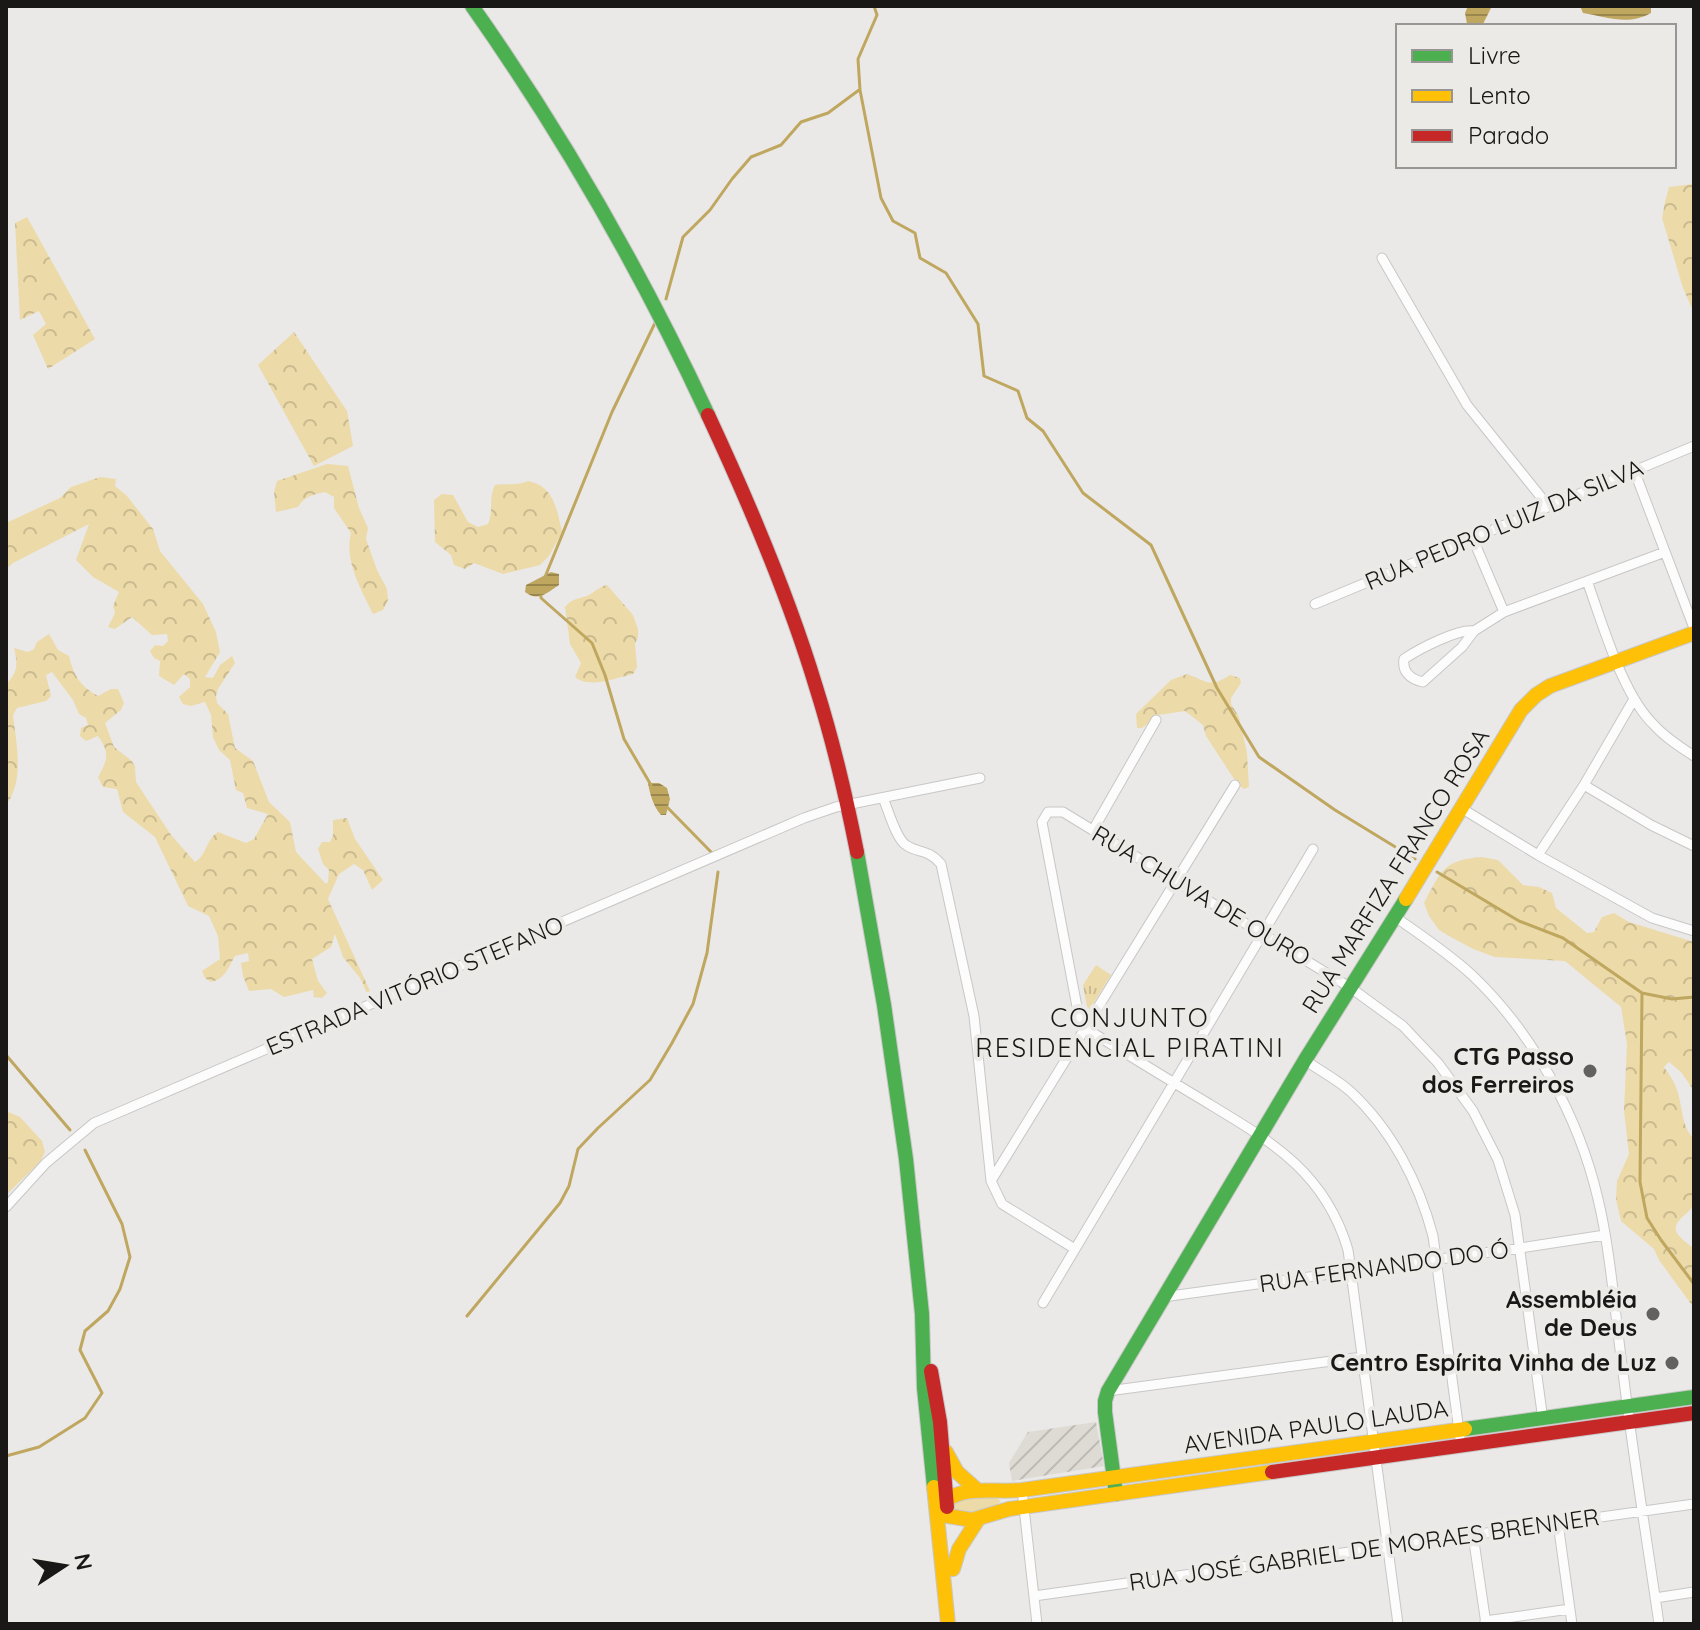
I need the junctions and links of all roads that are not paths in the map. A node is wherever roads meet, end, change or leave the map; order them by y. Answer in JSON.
{"nodes":[{"id":1,"x":472,"y":6,"type":"edge"},
{"id":2,"x":1382,"y":258,"type":"dead end"},
{"id":3,"x":1694,"y":446,"type":"edge"},
{"id":4,"x":1634,"y":470,"type":"junction"},
{"id":5,"x":1549,"y":507,"type":"junction"},
{"id":6,"x":1473,"y":539,"type":"junction"},
{"id":7,"x":1665,"y":552,"type":"junction"},
{"id":8,"x":1587,"y":581,"type":"junction"},
{"id":9,"x":1315,"y":604,"type":"dead end"},
{"id":10,"x":1504,"y":612,"type":"junction"},
{"id":11,"x":1694,"y":630,"type":"edge"},
{"id":12,"x":1474,"y":631,"type":"junction"},
{"id":13,"x":1618,"y":662,"type":"junction"},
{"id":14,"x":1634,"y":699,"type":"junction"},
{"id":15,"x":1156,"y":720,"type":"dead end"},
{"id":16,"x":1694,"y":756,"type":"edge"},
{"id":17,"x":980,"y":778,"type":"dead end"},
{"id":18,"x":1235,"y":785,"type":"dead end"},
{"id":19,"x":1584,"y":785,"type":"junction"},
{"id":20,"x":883,"y":798,"type":"junction"},
{"id":21,"x":848,"y":805,"type":"junction"},
{"id":22,"x":1461,"y":808,"type":"junction"},
{"id":23,"x":1093,"y":830,"type":"junction"},
{"id":24,"x":1694,"y":846,"type":"edge"},
{"id":25,"x":1313,"y":849,"type":"dead end"},
{"id":26,"x":1538,"y":855,"type":"junction"},
{"id":27,"x":1176,"y":881,"type":"junction"},
{"id":28,"x":1395,"y":917,"type":"junction"},
{"id":29,"x":1694,"y":931,"type":"edge"},
{"id":30,"x":1262,"y":934,"type":"junction"},
{"id":31,"x":1351,"y":988,"type":"junction"},
{"id":32,"x":1085,"y":1028,"type":"junction"},
{"id":33,"x":1305,"y":1060,"type":"junction"},
{"id":34,"x":1174,"y":1082,"type":"junction"},
{"id":35,"x":1260,"y":1135,"type":"junction"},
{"id":36,"x":991,"y":1181,"type":"junction"},
{"id":37,"x":6,"y":1207,"type":"edge"},
{"id":38,"x":1605,"y":1235,"type":"junction"},
{"id":39,"x":1520,"y":1248,"type":"junction"},
{"id":40,"x":1075,"y":1249,"type":"junction"},
{"id":41,"x":1437,"y":1260,"type":"junction"},
{"id":42,"x":1350,"y":1271,"type":"junction"},
{"id":43,"x":1163,"y":1297,"type":"junction"},
{"id":44,"x":1043,"y":1303,"type":"dead end"},
{"id":45,"x":926,"y":1354,"type":"junction"},
{"id":46,"x":1362,"y":1357,"type":"junction"},
{"id":47,"x":1108,"y":1391,"type":"junction"},
{"id":48,"x":1694,"y":1397,"type":"edge"},
{"id":49,"x":1627,"y":1406,"type":"junction"},
{"id":50,"x":1694,"y":1413,"type":"edge"},
{"id":51,"x":1542,"y":1418,"type":"junction"},
{"id":52,"x":1629,"y":1422,"type":"junction"},
{"id":53,"x":1459,"y":1430,"type":"junction"},
{"id":54,"x":1544,"y":1434,"type":"junction"},
{"id":55,"x":941,"y":1439,"type":"junction"},
{"id":56,"x":1373,"y":1441,"type":"junction"},
{"id":57,"x":1461,"y":1446,"type":"junction"},
{"id":58,"x":1376,"y":1458,"type":"junction"},
{"id":59,"x":1114,"y":1477,"type":"junction"},
{"id":60,"x":976,"y":1489,"type":"junction"},
{"id":61,"x":1022,"y":1490,"type":"junction"},
{"id":62,"x":1116,"y":1494,"type":"junction"},
{"id":63,"x":1694,"y":1504,"type":"edge"},
{"id":64,"x":1024,"y":1507,"type":"junction"},
{"id":65,"x":943,"y":1509,"type":"junction"},
{"id":66,"x":1642,"y":1511,"type":"junction"},
{"id":67,"x":977,"y":1521,"type":"junction"},
{"id":68,"x":1558,"y":1523,"type":"junction"},
{"id":69,"x":1473,"y":1535,"type":"junction"},
{"id":70,"x":1388,"y":1547,"type":"junction"},
{"id":71,"x":953,"y":1569,"type":"junction"},
{"id":72,"x":1694,"y":1592,"type":"edge"},
{"id":73,"x":1034,"y":1596,"type":"junction"},
{"id":74,"x":1655,"y":1598,"type":"junction"},
{"id":75,"x":1570,"y":1609,"type":"junction"},
{"id":76,"x":1486,"y":1622,"type":"edge"},
{"id":77,"x":948,"y":1624,"type":"edge"},
{"id":78,"x":959,"y":1624,"type":"edge"},
{"id":79,"x":1037,"y":1624,"type":"edge"},
{"id":80,"x":1398,"y":1624,"type":"edge"},
{"id":81,"x":1572,"y":1624,"type":"edge"},
{"id":82,"x":1659,"y":1624,"type":"edge"}],
"edges":[{"from":1,"to":21,"type":"main road"},
{"from":2,"to":5,"type":"street"},
{"from":3,"to":4,"type":"street","name":"RUA PEDRO LUIZ DA SILVA"},
{"from":4,"to":5,"type":"street","name":"RUA PEDRO LUIZ DA SILVA"},
{"from":4,"to":7,"type":"street"},
{"from":5,"to":6,"type":"street","name":"RUA PEDRO LUIZ DA SILVA"},
{"from":6,"to":9,"type":"street","name":"RUA PEDRO LUIZ DA SILVA"},
{"from":6,"to":10,"type":"street"},
{"from":7,"to":8,"type":"street"},
{"from":7,"to":11,"type":"street"},
{"from":8,"to":10,"type":"street"},
{"from":8,"to":13,"type":"street"},
{"from":10,"to":12,"type":"street"},
{"from":11,"to":13,"type":"main road","name":"RUA MARFIZA FRANCO ROSA"},
{"from":12,"to":12,"type":"street"},
{"from":13,"to":14,"type":"street"},
{"from":13,"to":22,"type":"main road","name":"RUA MARFIZA FRANCO ROSA"},
{"from":14,"to":16,"type":"street"},
{"from":14,"to":19,"type":"street"},
{"from":15,"to":23,"type":"street"},
{"from":17,"to":20,"type":"street"},
{"from":18,"to":27,"type":"street"},
{"from":19,"to":24,"type":"street"},
{"from":19,"to":26,"type":"street"},
{"from":20,"to":21,"type":"street"},
{"from":20,"to":36,"type":"street"},
{"from":21,"to":37,"type":"street","name":"ESTRADA VITÓRIO STEFANO"},
{"from":21,"to":45,"type":"main road"},
{"from":22,"to":26,"type":"street"},
{"from":22,"to":28,"type":"main road","name":"RUA MARFIZA FRANCO ROSA"},
{"from":23,"to":27,"type":"street","name":"RUA CHUVA DE OURO"},
{"from":23,"to":32,"type":"street","name":"RUA CHUVA DE OURO"},
{"from":25,"to":30,"type":"street"},
{"from":26,"to":29,"type":"street"},
{"from":27,"to":30,"type":"street","name":"RUA CHUVA DE OURO"},
{"from":27,"to":32,"type":"street"},
{"from":28,"to":31,"type":"main road","name":"RUA MARFIZA FRANCO ROSA"},
{"from":28,"to":38,"type":"street"},
{"from":30,"to":31,"type":"street","name":"RUA CHUVA DE OURO"},
{"from":30,"to":34,"type":"street"},
{"from":31,"to":33,"type":"main road","name":"RUA MARFIZA FRANCO ROSA"},
{"from":31,"to":39,"type":"street","name":"RUA CHUVA DE OURO"},
{"from":32,"to":34,"type":"street"},
{"from":32,"to":36,"type":"street"},
{"from":33,"to":35,"type":"main road","name":"RUA MARFIZA FRANCO ROSA"},
{"from":33,"to":41,"type":"street"},
{"from":34,"to":35,"type":"street"},
{"from":34,"to":40,"type":"street"},
{"from":35,"to":42,"type":"street"},
{"from":35,"to":43,"type":"main road","name":"RUA MARFIZA FRANCO ROSA"},
{"from":36,"to":40,"type":"street"},
{"from":38,"to":39,"type":"street","name":"RUA FERNANDO DO Ó"},
{"from":38,"to":49,"type":"street"},
{"from":39,"to":41,"type":"street","name":"RUA FERNANDO DO Ó"},
{"from":39,"to":51,"type":"street","name":"RUA CHUVA DE OURO"},
{"from":40,"to":44,"type":"street"},
{"from":41,"to":42,"type":"street","name":"RUA FERNANDO DO Ó"},
{"from":41,"to":53,"type":"street"},
{"from":42,"to":43,"type":"street","name":"RUA FERNANDO DO Ó"},
{"from":42,"to":46,"type":"street"},
{"from":43,"to":47,"type":"main road","name":"RUA MARFIZA FRANCO ROSA"},
{"from":45,"to":55,"type":"main road"},
{"from":45,"to":65,"type":"main road"},
{"from":46,"to":47,"type":"street"},
{"from":46,"to":56,"type":"street"},
{"from":47,"to":59,"type":"main road","name":"RUA MARFIZA FRANCO ROSA"},
{"from":48,"to":49,"type":"main road","name":"AVENIDA PAULO LAUDA"},
{"from":49,"to":51,"type":"main road","name":"AVENIDA PAULO LAUDA"},
{"from":49,"to":52,"type":"street"},
{"from":50,"to":52,"type":"main road","name":"AVENIDA PAULO LAUDA"},
{"from":51,"to":53,"type":"main road","name":"AVENIDA PAULO LAUDA"},
{"from":51,"to":54,"type":"street","name":"RUA CHUVA DE OURO"},
{"from":52,"to":54,"type":"main road","name":"AVENIDA PAULO LAUDA"},
{"from":52,"to":66,"type":"street"},
{"from":53,"to":56,"type":"main road","name":"AVENIDA PAULO LAUDA"},
{"from":53,"to":57,"type":"street"},
{"from":54,"to":57,"type":"main road","name":"AVENIDA PAULO LAUDA"},
{"from":55,"to":60,"type":"main road"},
{"from":55,"to":65,"type":"main road"},
{"from":56,"to":58,"type":"street"},
{"from":56,"to":59,"type":"main road","name":"AVENIDA PAULO LAUDA"},
{"from":57,"to":58,"type":"main road","name":"AVENIDA PAULO LAUDA"},
{"from":58,"to":62,"type":"main road","name":"AVENIDA PAULO LAUDA"},
{"from":58,"to":70,"type":"street"},
{"from":59,"to":61,"type":"main road","name":"AVENIDA PAULO LAUDA"},
{"from":59,"to":62,"type":"main road","name":"RUA MARFIZA FRANCO ROSA"},
{"from":60,"to":61,"type":"main road","name":"AVENIDA PAULO LAUDA"},
{"from":60,"to":65,"type":"main road","name":"AVENIDA PAULO LAUDA"},
{"from":61,"to":64,"type":"street"},
{"from":62,"to":64,"type":"main road","name":"AVENIDA PAULO LAUDA"},
{"from":63,"to":66,"type":"street","name":"RUA JOSÉ GABRIEL DE MORAES BRENNER"},
{"from":64,"to":67,"type":"main road","name":"AVENIDA PAULO LAUDA"},
{"from":64,"to":73,"type":"street"},
{"from":65,"to":67,"type":"main road","name":"AVENIDA PAULO LAUDA"},
{"from":65,"to":71,"type":"main road"},
{"from":65,"to":77,"type":"main road"},
{"from":66,"to":68,"type":"street","name":"RUA JOSÉ GABRIEL DE MORAES BRENNER"},
{"from":66,"to":74,"type":"street"},
{"from":67,"to":71,"type":"main road"},
{"from":68,"to":69,"type":"street","name":"RUA JOSÉ GABRIEL DE MORAES BRENNER"},
{"from":68,"to":75,"type":"street"},
{"from":69,"to":70,"type":"street","name":"RUA JOSÉ GABRIEL DE MORAES BRENNER"},
{"from":69,"to":76,"type":"street"},
{"from":70,"to":73,"type":"street","name":"RUA JOSÉ GABRIEL DE MORAES BRENNER"},
{"from":70,"to":80,"type":"street"},
{"from":71,"to":78,"type":"main road"},
{"from":72,"to":74,"type":"street"},
{"from":73,"to":79,"type":"street"},
{"from":74,"to":82,"type":"street"},
{"from":75,"to":76,"type":"street"},
{"from":75,"to":81,"type":"street"}]}
